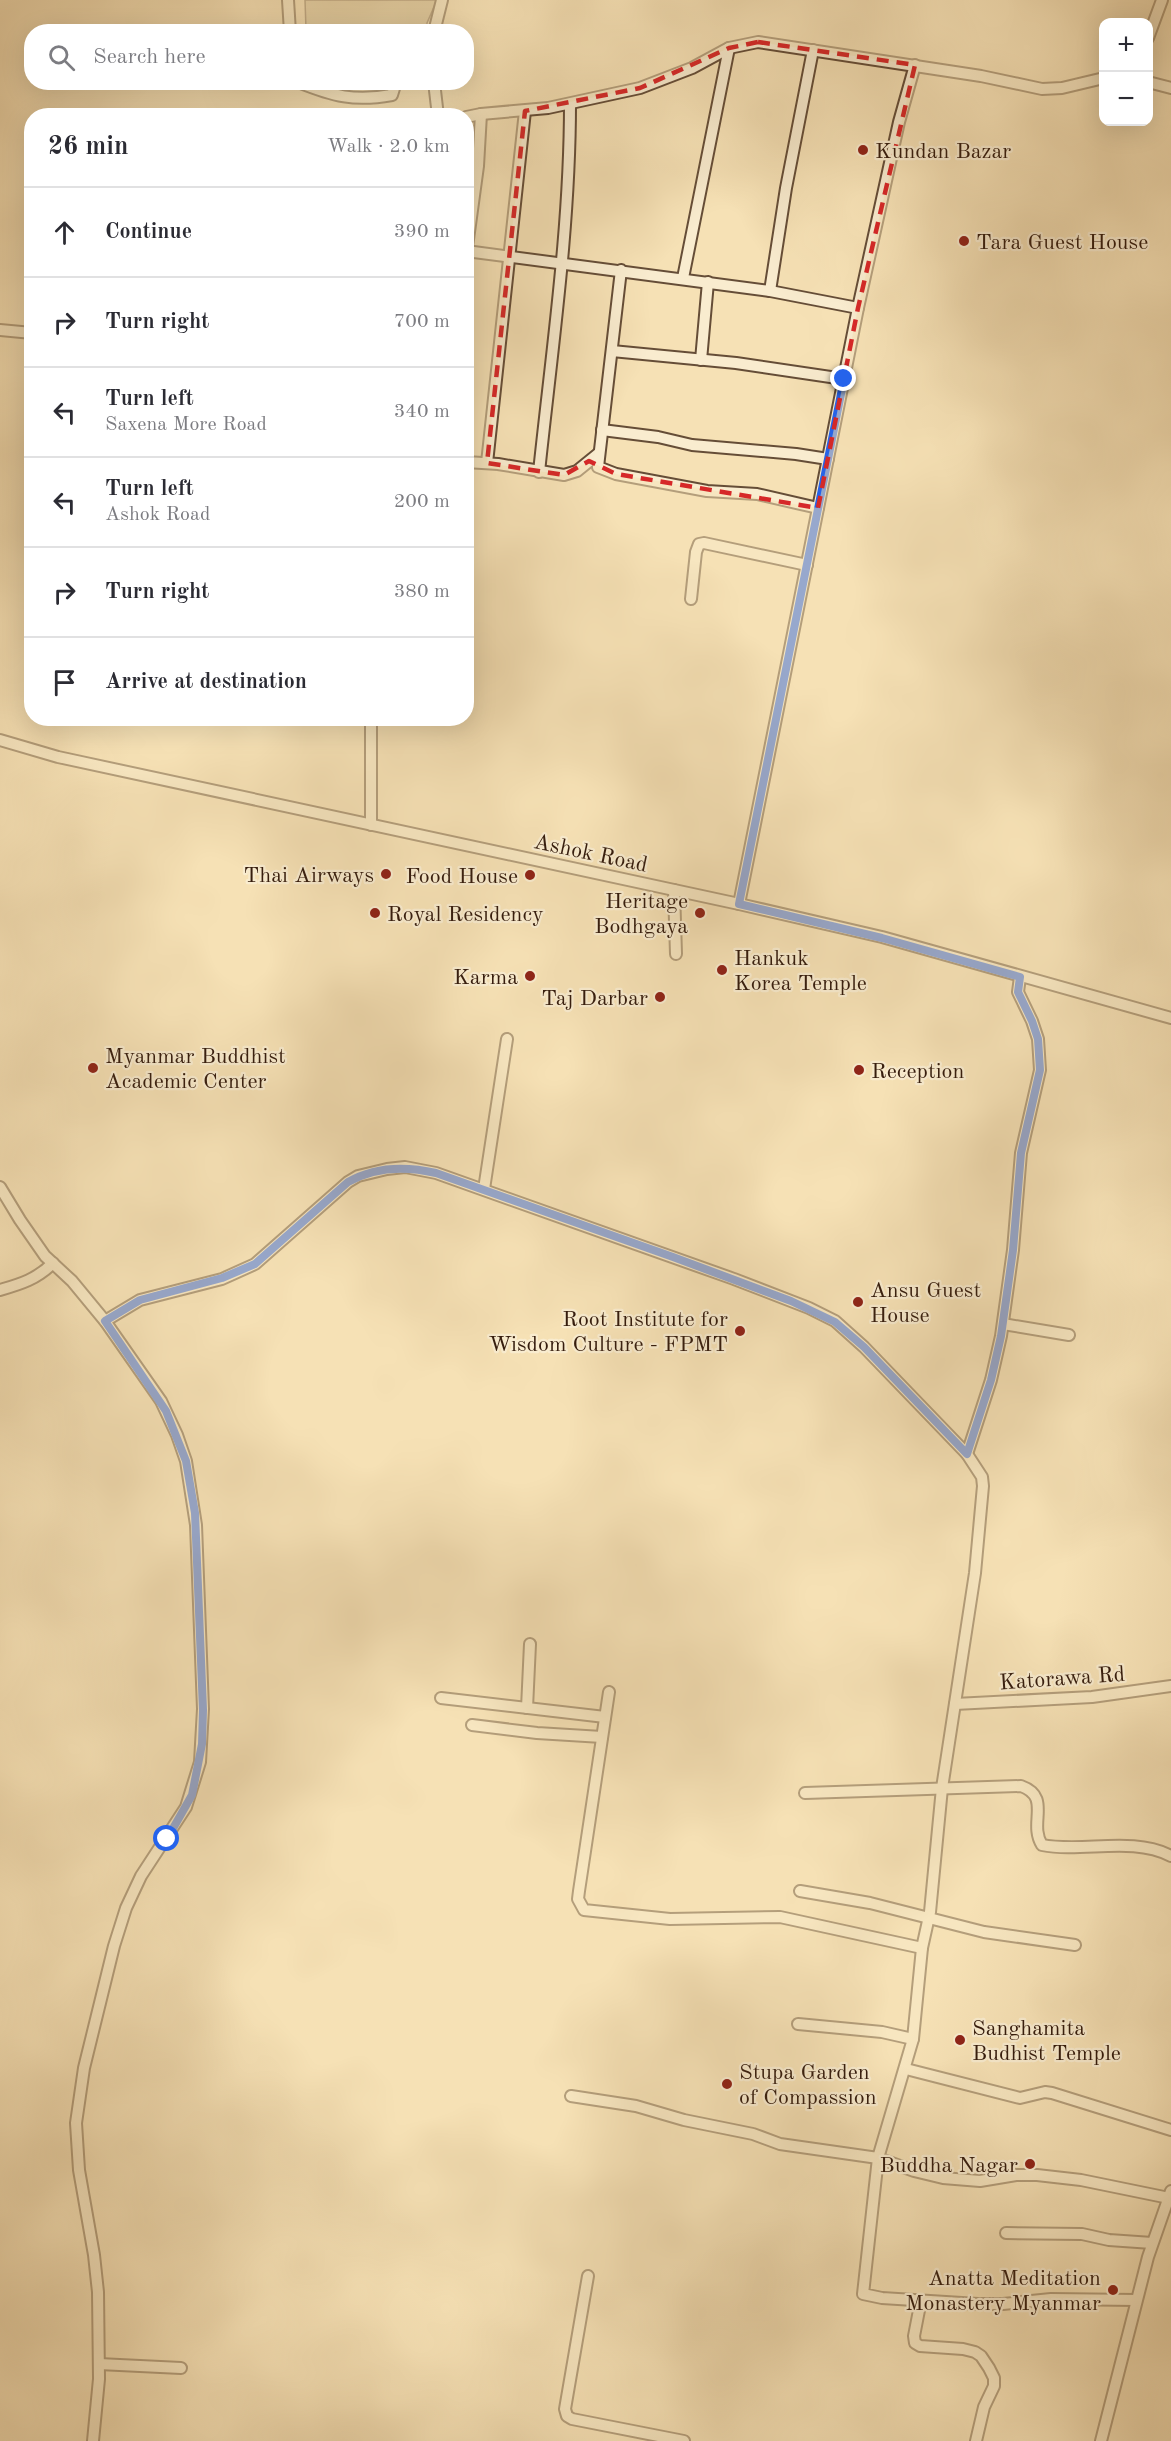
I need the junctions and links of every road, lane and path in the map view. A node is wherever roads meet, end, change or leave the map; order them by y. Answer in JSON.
{"nodes":[{"id":1,"x":288,"y":0,"type":"edge"},
{"id":2,"x":442,"y":0,"type":"edge"},
{"id":3,"x":1162,"y":0,"type":"edge"},
{"id":4,"x":290,"y":24,"type":"edge"},
{"id":5,"x":436,"y":24,"type":"edge"},
{"id":6,"x":1153,"y":26,"type":"edge"},
{"id":7,"x":729,"y":48,"type":"junction"},
{"id":8,"x":813,"y":50,"type":"junction"},
{"id":9,"x":915,"y":65,"type":"junction"},
{"id":10,"x":1099,"y":79,"type":"edge"},
{"id":11,"x":1153,"y":83,"type":"edge"},
{"id":12,"x":1171,"y":88,"type":"edge"},
{"id":13,"x":319,"y":90,"type":"edge"},
{"id":14,"x":394,"y":90,"type":"edge"},
{"id":15,"x":435,"y":90,"type":"edge"},
{"id":16,"x":570,"y":104,"type":"junction"},
{"id":17,"x":437,"y":108,"type":"edge"},
{"id":18,"x":525,"y":111,"type":"junction"},
{"id":19,"x":481,"y":114,"type":"junction"},
{"id":20,"x":474,"y":115,"type":"edge"},
{"id":21,"x":474,"y":197,"type":"edge"},
{"id":22,"x":474,"y":253,"type":"edge"},
{"id":23,"x":511,"y":257,"type":"junction"},
{"id":24,"x":563,"y":262,"type":"junction"},
{"id":25,"x":621,"y":270,"type":"junction"},
{"id":26,"x":683,"y":278,"type":"junction"},
{"id":27,"x":708,"y":282,"type":"junction"},
{"id":28,"x":770,"y":291,"type":"junction"},
{"id":29,"x":858,"y":308,"type":"junction"},
{"id":30,"x":0,"y":330,"type":"edge"},
{"id":31,"x":24,"y":332,"type":"edge"},
{"id":32,"x":612,"y":351,"type":"junction"},
{"id":33,"x":701,"y":360,"type":"junction"},
{"id":34,"x":844,"y":379,"type":"junction"},
{"id":35,"x":602,"y":430,"type":"junction"},
{"id":36,"x":598,"y":454,"type":"junction"},
{"id":37,"x":828,"y":459,"type":"junction"},
{"id":38,"x":474,"y":462,"type":"edge"},
{"id":39,"x":487,"y":463,"type":"junction"},
{"id":40,"x":539,"y":472,"type":"junction"},
{"id":41,"x":818,"y":508,"type":"junction"},
{"id":42,"x":807,"y":565,"type":"junction"},
{"id":43,"x":691,"y":599,"type":"dead end"},
{"id":44,"x":371,"y":726,"type":"edge"},
{"id":45,"x":0,"y":740,"type":"edge"},
{"id":46,"x":371,"y":825,"type":"junction"},
{"id":47,"x":674,"y":890,"type":"junction"},
{"id":48,"x":739,"y":904,"type":"junction"},
{"id":49,"x":676,"y":954,"type":"dead end"},
{"id":50,"x":1020,"y":977,"type":"junction"},
{"id":51,"x":1171,"y":1018,"type":"edge"},
{"id":52,"x":507,"y":1039,"type":"dead end"},
{"id":53,"x":0,"y":1187,"type":"edge"},
{"id":54,"x":484,"y":1189,"type":"junction"},
{"id":55,"x":52,"y":1263,"type":"junction"},
{"id":56,"x":0,"y":1290,"type":"edge"},
{"id":57,"x":105,"y":1321,"type":"junction"},
{"id":58,"x":1003,"y":1324,"type":"junction"},
{"id":59,"x":1070,"y":1335,"type":"dead end"},
{"id":60,"x":967,"y":1454,"type":"junction"},
{"id":61,"x":530,"y":1644,"type":"dead end"},
{"id":62,"x":1171,"y":1686,"type":"edge"},
{"id":63,"x":609,"y":1692,"type":"dead end"},
{"id":64,"x":441,"y":1698,"type":"dead end"},
{"id":65,"x":955,"y":1704,"type":"junction"},
{"id":66,"x":527,"y":1708,"type":"junction"},
{"id":67,"x":605,"y":1717,"type":"junction"},
{"id":68,"x":472,"y":1725,"type":"dead end"},
{"id":69,"x":602,"y":1737,"type":"junction"},
{"id":70,"x":942,"y":1788,"type":"junction"},
{"id":71,"x":805,"y":1792,"type":"dead end"},
{"id":72,"x":1171,"y":1857,"type":"edge"},
{"id":73,"x":800,"y":1892,"type":"dead end"},
{"id":74,"x":929,"y":1917,"type":"junction"},
{"id":75,"x":1075,"y":1945,"type":"dead end"},
{"id":76,"x":922,"y":1948,"type":"junction"},
{"id":77,"x":798,"y":2024,"type":"dead end"},
{"id":78,"x":913,"y":2039,"type":"junction"},
{"id":79,"x":906,"y":2068,"type":"junction"},
{"id":80,"x":571,"y":2096,"type":"dead end"},
{"id":81,"x":1171,"y":2130,"type":"edge"},
{"id":82,"x":878,"y":2158,"type":"junction"},
{"id":83,"x":1170,"y":2194,"type":"edge"},
{"id":84,"x":1006,"y":2233,"type":"dead end"},
{"id":85,"x":1152,"y":2243,"type":"junction"},
{"id":86,"x":588,"y":2276,"type":"dead end"},
{"id":87,"x":921,"y":2300,"type":"junction"},
{"id":88,"x":1136,"y":2300,"type":"junction"},
{"id":89,"x":99,"y":2364,"type":"junction"},
{"id":90,"x":181,"y":2368,"type":"dead end"},
{"id":91,"x":93,"y":2441,"type":"edge"},
{"id":92,"x":684,"y":2441,"type":"edge"},
{"id":93,"x":976,"y":2441,"type":"edge"},
{"id":94,"x":1101,"y":2441,"type":"edge"}],
"edges":[{"from":1,"to":4,"type":"street"},
{"from":2,"to":5,"type":"street"},
{"from":3,"to":6,"type":"street"},
{"from":7,"to":8,"type":"street"},
{"from":7,"to":16,"type":"street"},
{"from":7,"to":26,"type":"street"},
{"from":8,"to":9,"type":"street"},
{"from":8,"to":28,"type":"street"},
{"from":9,"to":10,"type":"street"},
{"from":9,"to":29,"type":"street"},
{"from":11,"to":12,"type":"street"},
{"from":13,"to":14,"type":"street"},
{"from":15,"to":17,"type":"street"},
{"from":16,"to":18,"type":"street"},
{"from":16,"to":24,"type":"street"},
{"from":18,"to":19,"type":"street"},
{"from":18,"to":23,"type":"street"},
{"from":19,"to":20,"type":"street"},
{"from":19,"to":21,"type":"street"},
{"from":22,"to":23,"type":"street"},
{"from":23,"to":24,"type":"street"},
{"from":23,"to":39,"type":"street"},
{"from":24,"to":25,"type":"street"},
{"from":24,"to":40,"type":"street"},
{"from":25,"to":26,"type":"street"},
{"from":25,"to":32,"type":"street"},
{"from":26,"to":27,"type":"street"},
{"from":27,"to":28,"type":"street"},
{"from":27,"to":33,"type":"street"},
{"from":28,"to":29,"type":"street"},
{"from":29,"to":34,"type":"street"},
{"from":30,"to":31,"type":"street"},
{"from":32,"to":33,"type":"street"},
{"from":32,"to":35,"type":"street"},
{"from":33,"to":34,"type":"street"},
{"from":34,"to":37,"type":"street"},
{"from":35,"to":36,"type":"street"},
{"from":35,"to":37,"type":"street"},
{"from":36,"to":40,"type":"street"},
{"from":36,"to":41,"type":"street"},
{"from":37,"to":41,"type":"street"},
{"from":38,"to":39,"type":"street"},
{"from":39,"to":40,"type":"street"},
{"from":41,"to":42,"type":"street"},
{"from":42,"to":43,"type":"street"},
{"from":42,"to":48,"type":"street"},
{"from":44,"to":46,"type":"street"},
{"from":45,"to":46,"type":"street","name":"Ashok Road"},
{"from":46,"to":47,"type":"street","name":"Ashok Road"},
{"from":47,"to":48,"type":"street","name":"Ashok Road"},
{"from":47,"to":49,"type":"street"},
{"from":48,"to":50,"type":"street","name":"Ashok Road"},
{"from":50,"to":51,"type":"street","name":"Ashok Road"},
{"from":50,"to":58,"type":"street"},
{"from":52,"to":54,"type":"street"},
{"from":53,"to":55,"type":"street"},
{"from":54,"to":57,"type":"street"},
{"from":54,"to":60,"type":"street"},
{"from":55,"to":56,"type":"street"},
{"from":55,"to":57,"type":"street"},
{"from":57,"to":89,"type":"street"},
{"from":58,"to":59,"type":"street"},
{"from":58,"to":60,"type":"street"},
{"from":60,"to":65,"type":"street"},
{"from":61,"to":66,"type":"street"},
{"from":62,"to":65,"type":"street","name":"Katorawa Rd"},
{"from":63,"to":67,"type":"street"},
{"from":64,"to":66,"type":"street"},
{"from":65,"to":70,"type":"street"},
{"from":66,"to":67,"type":"street"},
{"from":67,"to":69,"type":"street"},
{"from":68,"to":69,"type":"street"},
{"from":69,"to":76,"type":"street"},
{"from":70,"to":71,"type":"street"},
{"from":70,"to":72,"type":"street"},
{"from":70,"to":74,"type":"street"},
{"from":73,"to":74,"type":"street"},
{"from":74,"to":75,"type":"street"},
{"from":74,"to":76,"type":"street"},
{"from":76,"to":78,"type":"street"},
{"from":77,"to":78,"type":"street"},
{"from":78,"to":79,"type":"street"},
{"from":79,"to":81,"type":"street"},
{"from":79,"to":82,"type":"street"},
{"from":80,"to":82,"type":"street"},
{"from":82,"to":83,"type":"street"},
{"from":82,"to":87,"type":"street"},
{"from":83,"to":85,"type":"street"},
{"from":84,"to":85,"type":"street"},
{"from":85,"to":88,"type":"street"},
{"from":86,"to":92,"type":"street"},
{"from":87,"to":88,"type":"street"},
{"from":87,"to":93,"type":"street"},
{"from":88,"to":94,"type":"street"},
{"from":89,"to":90,"type":"street"},
{"from":89,"to":91,"type":"street"}]}
